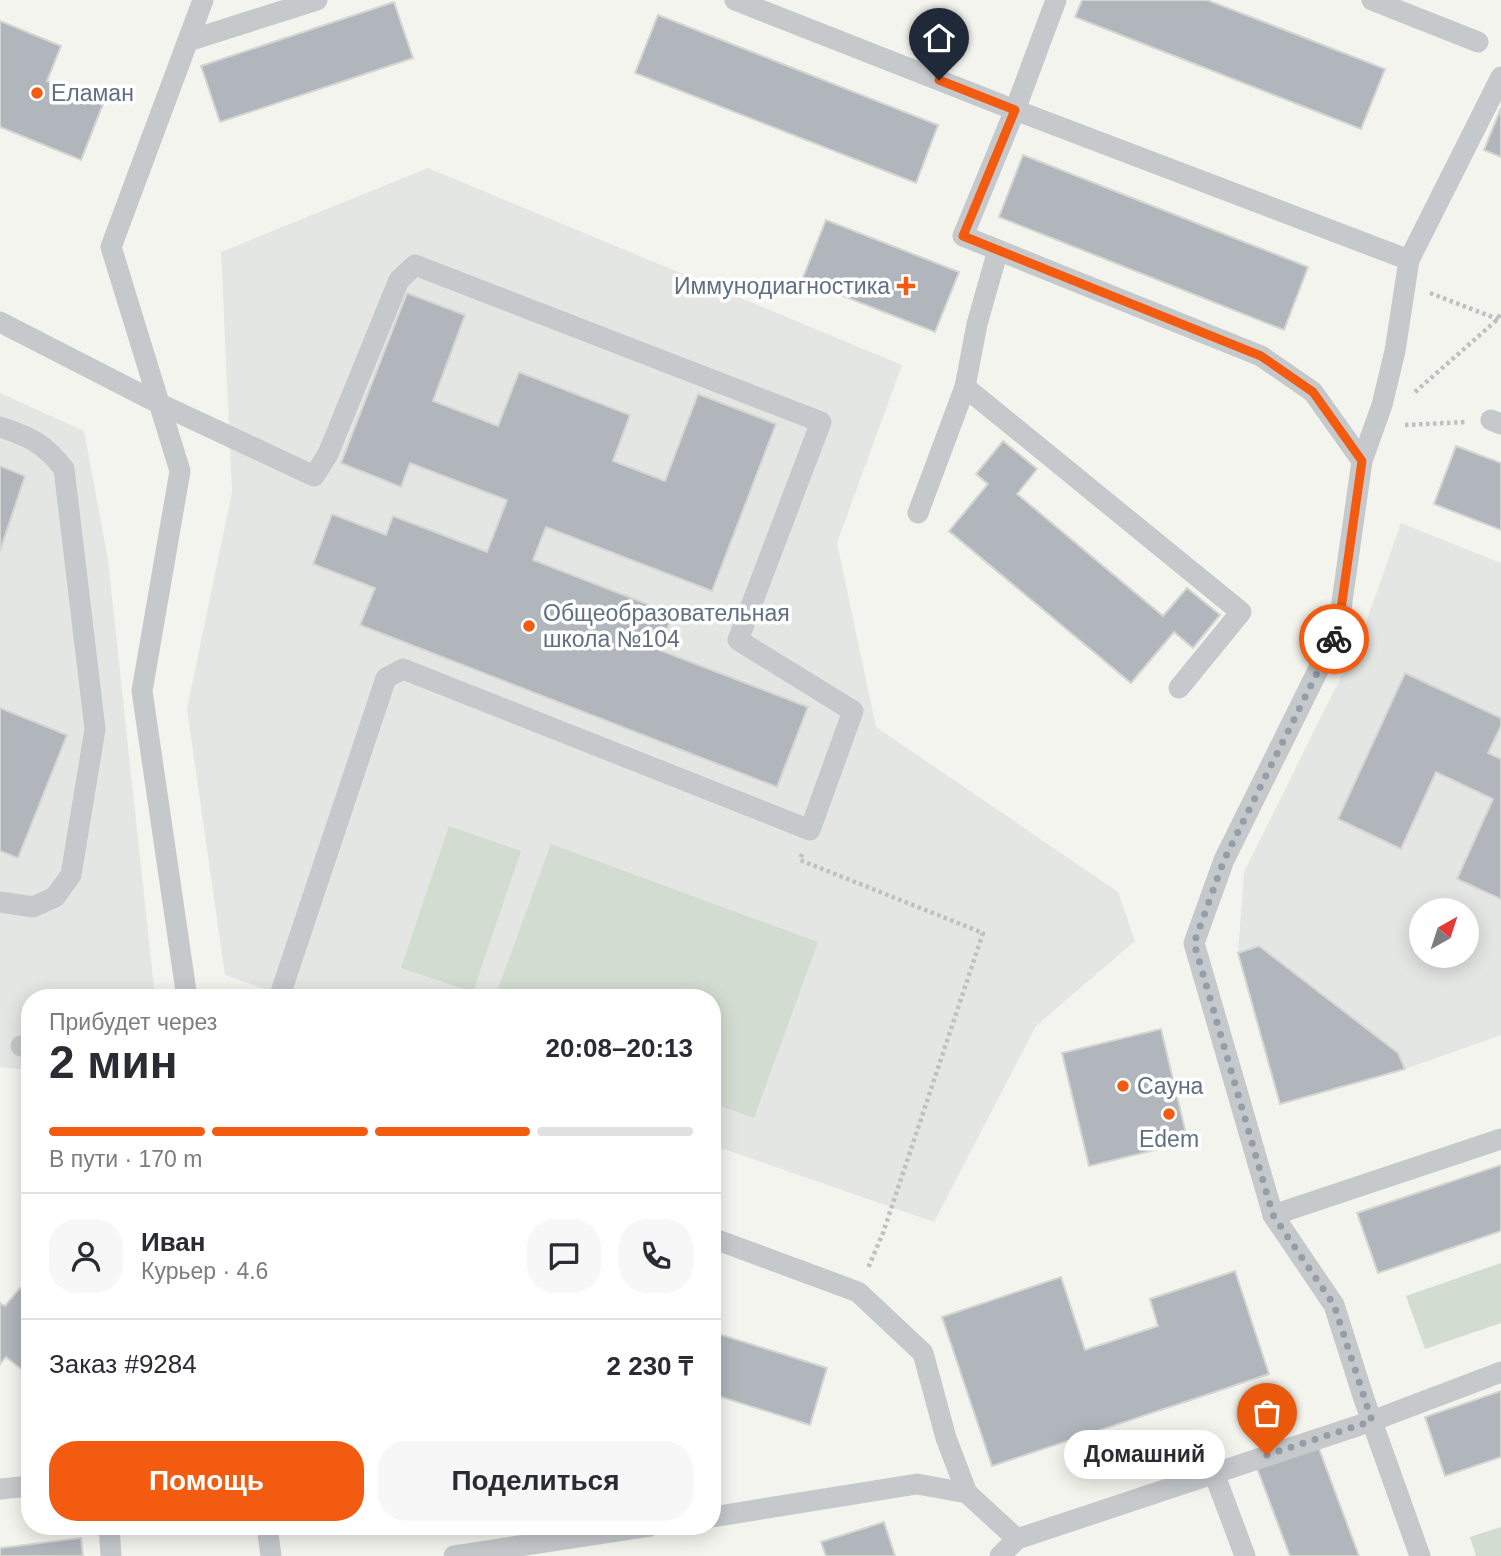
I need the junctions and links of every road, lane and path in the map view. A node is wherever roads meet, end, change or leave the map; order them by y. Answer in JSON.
{"nodes":[{"id":1,"x":203,"y":0,"type":"edge"},
{"id":2,"x":317,"y":0,"type":"edge"},
{"id":3,"x":735,"y":0,"type":"edge"},
{"id":4,"x":1056,"y":0,"type":"edge"},
{"id":5,"x":1372,"y":0,"type":"edge"},
{"id":6,"x":188,"y":41,"type":"junction"},
{"id":7,"x":1478,"y":42,"type":"dead end"},
{"id":8,"x":1501,"y":76,"type":"edge"},
{"id":9,"x":1015,"y":110,"type":"junction"},
{"id":10,"x":998,"y":250,"type":"junction"},
{"id":11,"x":1409,"y":260,"type":"junction"},
{"id":12,"x":1405,"y":284,"type":"junction"},
{"id":13,"x":1501,"y":312,"type":"edge"},
{"id":14,"x":1500,"y":320,"type":"edge"},
{"id":15,"x":0,"y":322,"type":"edge"},
{"id":16,"x":965,"y":387,"type":"junction"},
{"id":17,"x":158,"y":403,"type":"junction"},
{"id":18,"x":1496,"y":422,"type":"edge"},
{"id":19,"x":0,"y":427,"type":"edge"},
{"id":20,"x":1374,"y":427,"type":"junction"},
{"id":21,"x":1362,"y":461,"type":"junction"},
{"id":22,"x":918,"y":513,"type":"dead end"},
{"id":23,"x":1179,"y":688,"type":"dead end"},
{"id":24,"x":810,"y":830,"type":"junction"},
{"id":25,"x":0,"y":902,"type":"edge"},
{"id":26,"x":186,"y":989,"type":"edge"},
{"id":27,"x":282,"y":989,"type":"edge"},
{"id":28,"x":1501,"y":1139,"type":"edge"},
{"id":29,"x":1273,"y":1215,"type":"junction"},
{"id":30,"x":721,"y":1241,"type":"edge"},
{"id":31,"x":858,"y":1292,"type":"junction"},
{"id":32,"x":1501,"y":1372,"type":"edge"},
{"id":33,"x":1372,"y":1421,"type":"junction"},
{"id":34,"x":1214,"y":1473,"type":"junction"},
{"id":35,"x":21,"y":1487,"type":"edge"},
{"id":36,"x":0,"y":1489,"type":"edge"},
{"id":37,"x":967,"y":1493,"type":"junction"},
{"id":38,"x":721,"y":1516,"type":"edge"},
{"id":39,"x":110,"y":1535,"type":"edge"},
{"id":40,"x":268,"y":1535,"type":"edge"},
{"id":41,"x":591,"y":1535,"type":"edge"},
{"id":42,"x":1017,"y":1539,"type":"junction"},
{"id":43,"x":111,"y":1556,"type":"edge"},
{"id":44,"x":271,"y":1556,"type":"edge"},
{"id":45,"x":454,"y":1556,"type":"edge"},
{"id":46,"x":1000,"y":1556,"type":"edge"},
{"id":47,"x":1245,"y":1556,"type":"edge"},
{"id":48,"x":1420,"y":1556,"type":"edge"}],
"edges":[{"from":1,"to":6,"type":"lane"},
{"from":2,"to":6,"type":"lane"},
{"from":3,"to":9,"type":"lane"},
{"from":4,"to":9,"type":"lane"},
{"from":5,"to":7,"type":"lane"},
{"from":6,"to":17,"type":"lane"},
{"from":8,"to":11,"type":"lane"},
{"from":9,"to":10,"type":"lane"},
{"from":9,"to":11,"type":"lane"},
{"from":10,"to":16,"type":"lane"},
{"from":10,"to":21,"type":"lane"},
{"from":11,"to":12,"type":"lane"},
{"from":12,"to":14,"type":"path"},
{"from":12,"to":20,"type":"lane"},
{"from":13,"to":14,"type":"path"},
{"from":14,"to":20,"type":"path"},
{"from":15,"to":17,"type":"lane"},
{"from":16,"to":22,"type":"lane"},
{"from":16,"to":23,"type":"lane"},
{"from":17,"to":24,"type":"lane"},
{"from":17,"to":26,"type":"lane"},
{"from":18,"to":20,"type":"path"},
{"from":19,"to":25,"type":"lane"},
{"from":20,"to":21,"type":"lane"},
{"from":21,"to":29,"type":"lane"},
{"from":24,"to":27,"type":"lane"},
{"from":24,"to":31,"type":"path"},
{"from":28,"to":29,"type":"lane"},
{"from":29,"to":33,"type":"lane"},
{"from":30,"to":31,"type":"lane"},
{"from":31,"to":37,"type":"lane"},
{"from":32,"to":33,"type":"lane"},
{"from":33,"to":34,"type":"lane"},
{"from":33,"to":48,"type":"lane"},
{"from":34,"to":42,"type":"lane"},
{"from":34,"to":47,"type":"lane"},
{"from":35,"to":36,"type":"lane"},
{"from":37,"to":38,"type":"lane"},
{"from":37,"to":42,"type":"lane"},
{"from":39,"to":43,"type":"lane"},
{"from":40,"to":44,"type":"lane"},
{"from":41,"to":45,"type":"lane"},
{"from":42,"to":46,"type":"lane"}]}
